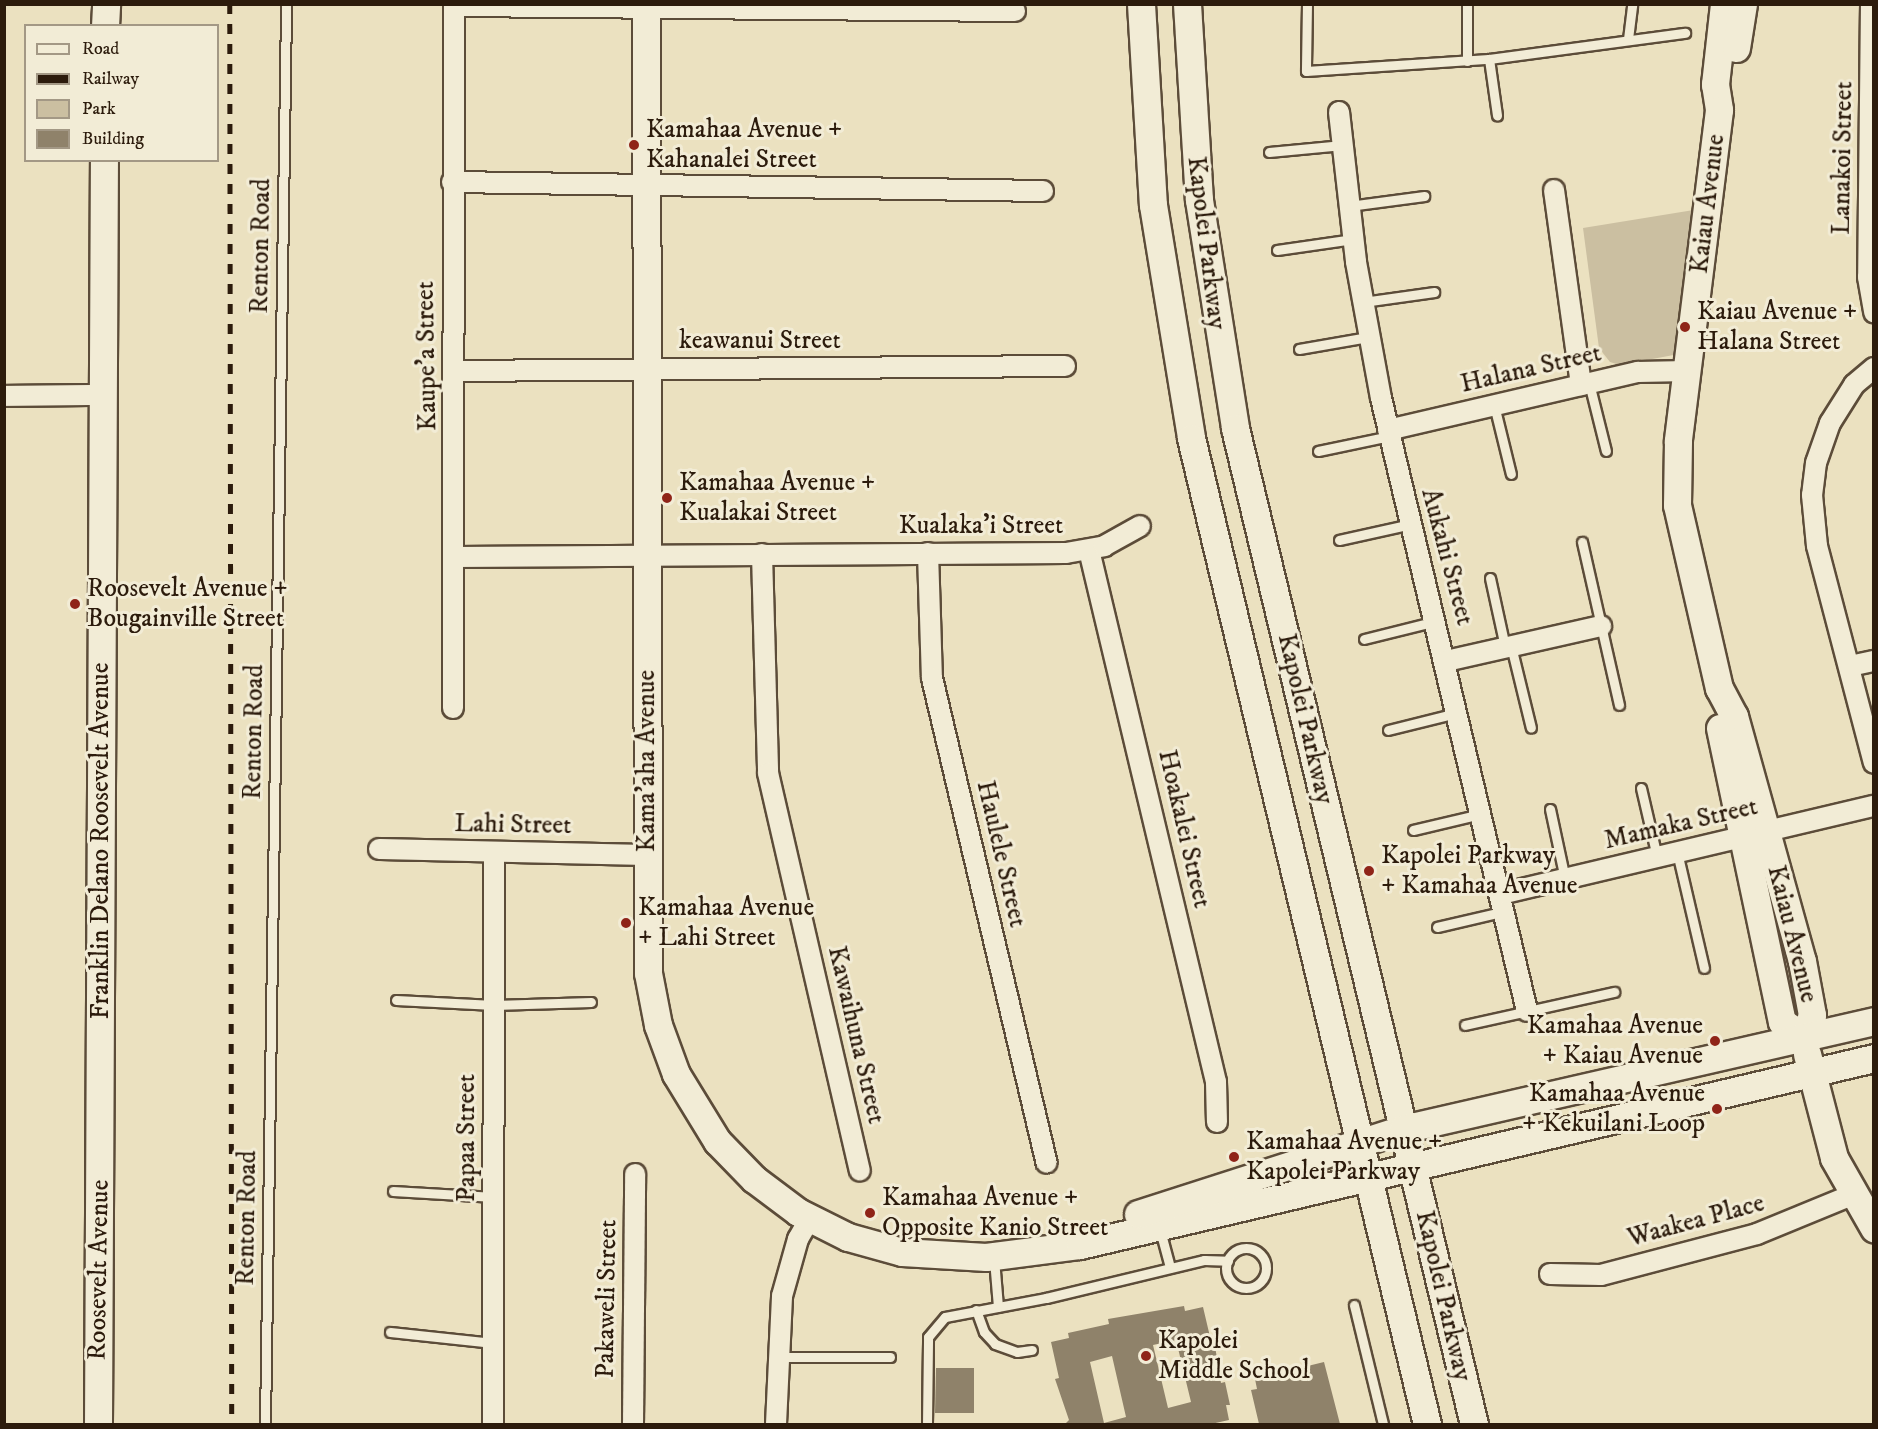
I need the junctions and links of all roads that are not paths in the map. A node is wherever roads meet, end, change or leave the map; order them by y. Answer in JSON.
{"nodes":[{"id":1,"x":106,"y":4,"type":"edge"},
{"id":2,"x":286,"y":4,"type":"edge"},
{"id":3,"x":1141,"y":4,"type":"edge"},
{"id":4,"x":1186,"y":4,"type":"edge"},
{"id":5,"x":1307,"y":4,"type":"edge"},
{"id":6,"x":1467,"y":4,"type":"edge"},
{"id":7,"x":1632,"y":4,"type":"edge"},
{"id":8,"x":1724,"y":4,"type":"edge"},
{"id":9,"x":1743,"y":4,"type":"edge"},
{"id":10,"x":1871,"y":4,"type":"edge"},
{"id":11,"x":454,"y":5,"type":"edge"},
{"id":12,"x":646,"y":5,"type":"edge"},
{"id":13,"x":1015,"y":11,"type":"dead end"},
{"id":14,"x":105,"y":24,"type":"edge"},
{"id":15,"x":1685,"y":33,"type":"dead end"},
{"id":16,"x":1628,"y":39,"type":"junction"},
{"id":17,"x":1489,"y":59,"type":"junction"},
{"id":18,"x":1467,"y":61,"type":"junction"},
{"id":19,"x":1719,"y":110,"type":"junction"},
{"id":20,"x":1339,"y":112,"type":"dead end"},
{"id":21,"x":1497,"y":115,"type":"dead end"},
{"id":22,"x":1343,"y":145,"type":"junction"},
{"id":23,"x":1269,"y":152,"type":"dead end"},
{"id":24,"x":104,"y":162,"type":"edge"},
{"id":25,"x":452,"y":182,"type":"junction"},
{"id":26,"x":646,"y":185,"type":"junction"},
{"id":27,"x":1554,"y":190,"type":"dead end"},
{"id":28,"x":1043,"y":191,"type":"dead end"},
{"id":29,"x":1424,"y":196,"type":"dead end"},
{"id":30,"x":1349,"y":206,"type":"junction"},
{"id":31,"x":1353,"y":239,"type":"junction"},
{"id":32,"x":1276,"y":250,"type":"dead end"},
{"id":33,"x":1434,"y":292,"type":"dead end"},
{"id":34,"x":1363,"y":302,"type":"junction"},
{"id":35,"x":1874,"y":312,"type":"edge"},
{"id":36,"x":1368,"y":337,"type":"junction"},
{"id":37,"x":1299,"y":349,"type":"dead end"},
{"id":38,"x":1065,"y":366,"type":"dead end"},
{"id":39,"x":646,"y":368,"type":"junction"},
{"id":40,"x":1874,"y":368,"type":"edge"},
{"id":41,"x":454,"y":371,"type":"junction"},
{"id":42,"x":1688,"y":371,"type":"junction"},
{"id":43,"x":1585,"y":384,"type":"junction"},
{"id":44,"x":103,"y":395,"type":"junction"},
{"id":45,"x":4,"y":396,"type":"edge"},
{"id":46,"x":1494,"y":405,"type":"junction"},
{"id":47,"x":1389,"y":433,"type":"junction"},
{"id":48,"x":1606,"y":451,"type":"dead end"},
{"id":49,"x":1317,"y":452,"type":"dead end"},
{"id":50,"x":1511,"y":474,"type":"dead end"},
{"id":51,"x":1411,"y":524,"type":"junction"},
{"id":52,"x":1140,"y":526,"type":"dead end"},
{"id":53,"x":1339,"y":540,"type":"dead end"},
{"id":54,"x":1582,"y":542,"type":"dead end"},
{"id":55,"x":1089,"y":550,"type":"junction"},
{"id":56,"x":928,"y":553,"type":"junction"},
{"id":57,"x":647,"y":554,"type":"junction"},
{"id":58,"x":762,"y":554,"type":"junction"},
{"id":59,"x":456,"y":557,"type":"junction"},
{"id":60,"x":1490,"y":578,"type":"dead end"},
{"id":61,"x":1436,"y":621,"type":"junction"},
{"id":62,"x":1601,"y":626,"type":"junction"},
{"id":63,"x":1364,"y":639,"type":"dead end"},
{"id":64,"x":1508,"y":647,"type":"junction"},
{"id":65,"x":1446,"y":660,"type":"junction"},
{"id":66,"x":1874,"y":661,"type":"edge"},
{"id":67,"x":1850,"y":666,"type":"junction"},
{"id":68,"x":1618,"y":705,"type":"dead end"},
{"id":69,"x":453,"y":708,"type":"dead end"},
{"id":70,"x":1458,"y":713,"type":"junction"},
{"id":71,"x":1531,"y":728,"type":"dead end"},
{"id":72,"x":1388,"y":730,"type":"dead end"},
{"id":73,"x":1874,"y":763,"type":"edge"},
{"id":74,"x":1641,"y":788,"type":"dead end"},
{"id":75,"x":1874,"y":806,"type":"edge"},
{"id":76,"x":1550,"y":809,"type":"dead end"},
{"id":77,"x":1482,"y":814,"type":"junction"},
{"id":78,"x":1413,"y":830,"type":"dead end"},
{"id":79,"x":1754,"y":834,"type":"junction"},
{"id":80,"x":379,"y":849,"type":"dead end"},
{"id":81,"x":494,"y":852,"type":"junction"},
{"id":82,"x":1677,"y":852,"type":"junction"},
{"id":83,"x":647,"y":855,"type":"junction"},
{"id":84,"x":1656,"y":857,"type":"junction"},
{"id":85,"x":1565,"y":879,"type":"junction"},
{"id":86,"x":1503,"y":903,"type":"junction"},
{"id":87,"x":1437,"y":927,"type":"dead end"},
{"id":88,"x":1704,"y":968,"type":"dead end"},
{"id":89,"x":1614,"y":992,"type":"dead end"},
{"id":90,"x":396,"y":1000,"type":"dead end"},
{"id":91,"x":591,"y":1002,"type":"dead end"},
{"id":92,"x":494,"y":1005,"type":"junction"},
{"id":93,"x":1527,"y":1011,"type":"junction"},
{"id":94,"x":1874,"y":1020,"type":"edge"},
{"id":95,"x":1464,"y":1025,"type":"dead end"},
{"id":96,"x":1804,"y":1036,"type":"junction"},
{"id":97,"x":1874,"y":1058,"type":"edge"},
{"id":98,"x":1811,"y":1072,"type":"junction"},
{"id":99,"x":1217,"y":1122,"type":"dead end"},
{"id":100,"x":1403,"y":1129,"type":"junction"},
{"id":101,"x":1359,"y":1142,"type":"junction"},
{"id":102,"x":100,"y":1162,"type":"junction"},
{"id":103,"x":1047,"y":1163,"type":"dead end"},
{"id":104,"x":1412,"y":1165,"type":"junction"},
{"id":105,"x":860,"y":1171,"type":"dead end"},
{"id":106,"x":635,"y":1174,"type":"dead end"},
{"id":107,"x":1367,"y":1175,"type":"junction"},
{"id":108,"x":393,"y":1191,"type":"dead end"},
{"id":109,"x":1852,"y":1195,"type":"junction"},
{"id":110,"x":494,"y":1197,"type":"junction"},
{"id":111,"x":1157,"y":1217,"type":"junction"},
{"id":112,"x":810,"y":1218,"type":"junction"},
{"id":113,"x":1874,"y":1228,"type":"edge"},
{"id":114,"x":994,"y":1256,"type":"junction"},
{"id":115,"x":1228,"y":1260,"type":"junction"},
{"id":116,"x":1170,"y":1268,"type":"junction"},
{"id":117,"x":1550,"y":1274,"type":"dead end"},
{"id":118,"x":1354,"y":1305,"type":"dead end"},
{"id":119,"x":999,"y":1307,"type":"junction"},
{"id":120,"x":976,"y":1310,"type":"junction"},
{"id":121,"x":390,"y":1332,"type":"dead end"},
{"id":122,"x":494,"y":1342,"type":"junction"},
{"id":123,"x":1032,"y":1350,"type":"dead end"},
{"id":124,"x":776,"y":1357,"type":"junction"},
{"id":125,"x":890,"y":1357,"type":"dead end"},
{"id":126,"x":98,"y":1425,"type":"edge"},
{"id":127,"x":116,"y":1425,"type":"edge"},
{"id":128,"x":265,"y":1425,"type":"edge"},
{"id":129,"x":493,"y":1425,"type":"edge"},
{"id":130,"x":633,"y":1425,"type":"edge"},
{"id":131,"x":776,"y":1425,"type":"edge"},
{"id":132,"x":927,"y":1425,"type":"edge"},
{"id":133,"x":1383,"y":1425,"type":"edge"},
{"id":134,"x":1427,"y":1425,"type":"edge"},
{"id":135,"x":1474,"y":1425,"type":"edge"}],
"edges":[{"from":1,"to":14,"type":"street"},
{"from":2,"to":128,"type":"lane","name":"Renton Road"},
{"from":3,"to":101,"type":"street","name":"Kapolei Parkway"},
{"from":4,"to":100,"type":"street","name":"Kapolei Parkway"},
{"from":5,"to":18,"type":"lane"},
{"from":6,"to":18,"type":"lane"},
{"from":7,"to":16,"type":"lane"},
{"from":8,"to":19,"type":"street","name":"Kaiau Avenue"},
{"from":9,"to":19,"type":"street","name":"Kaiau Avenue"},
{"from":10,"to":35,"type":"street","name":"Lanakoi Street"},
{"from":11,"to":12,"type":"street"},
{"from":11,"to":25,"type":"street","name":"Kaupe'a Street"},
{"from":12,"to":13,"type":"street"},
{"from":12,"to":26,"type":"street","name":"Kama'aha Avenue"},
{"from":15,"to":16,"type":"lane"},
{"from":16,"to":17,"type":"lane"},
{"from":17,"to":18,"type":"lane"},
{"from":17,"to":21,"type":"lane"},
{"from":19,"to":42,"type":"street","name":"Kaiau Avenue"},
{"from":20,"to":22,"type":"street","name":"Aukahi Street"},
{"from":22,"to":23,"type":"lane"},
{"from":22,"to":30,"type":"street","name":"Aukahi Street"},
{"from":24,"to":44,"type":"street","name":"Franklin Delano Roosevelt Avenue"},
{"from":25,"to":26,"type":"street"},
{"from":25,"to":41,"type":"street","name":"Kaupe'a Street"},
{"from":26,"to":28,"type":"street"},
{"from":26,"to":39,"type":"street","name":"Kama'aha Avenue"},
{"from":27,"to":43,"type":"street"},
{"from":29,"to":30,"type":"lane"},
{"from":30,"to":31,"type":"street","name":"Aukahi Street"},
{"from":31,"to":32,"type":"lane"},
{"from":31,"to":34,"type":"street","name":"Aukahi Street"},
{"from":33,"to":34,"type":"lane"},
{"from":34,"to":36,"type":"street","name":"Aukahi Street"},
{"from":36,"to":37,"type":"lane"},
{"from":36,"to":47,"type":"street","name":"Aukahi Street"},
{"from":38,"to":39,"type":"street","name":"keawanui Street"},
{"from":39,"to":41,"type":"street","name":"keawanui Street"},
{"from":39,"to":57,"type":"street","name":"Kama'aha Avenue"},
{"from":40,"to":67,"type":"street"},
{"from":41,"to":59,"type":"street","name":"Kaupe'a Street"},
{"from":42,"to":43,"type":"street","name":"Halana Street"},
{"from":42,"to":79,"type":"street","name":"Kaiau Avenue"},
{"from":43,"to":46,"type":"street","name":"Halana Street"},
{"from":43,"to":48,"type":"lane"},
{"from":44,"to":45,"type":"street"},
{"from":44,"to":102,"type":"street","name":"Franklin Delano Roosevelt Avenue"},
{"from":46,"to":47,"type":"street","name":"Halana Street"},
{"from":46,"to":50,"type":"lane"},
{"from":47,"to":49,"type":"lane"},
{"from":47,"to":51,"type":"street","name":"Aukahi Street"},
{"from":51,"to":53,"type":"lane"},
{"from":51,"to":61,"type":"street","name":"Aukahi Street"},
{"from":52,"to":55,"type":"street","name":"Kualaka'i Street"},
{"from":54,"to":62,"type":"lane"},
{"from":55,"to":56,"type":"street","name":"Kualaka'i Street"},
{"from":55,"to":99,"type":"street","name":"Hoakalei Street"},
{"from":56,"to":58,"type":"street","name":"Kualaka'i Street"},
{"from":56,"to":103,"type":"street","name":"Haulele Street"},
{"from":57,"to":58,"type":"street","name":"Kualaka'i Street"},
{"from":57,"to":59,"type":"street","name":"Kualaka'i Street"},
{"from":57,"to":83,"type":"street","name":"Kama'aha Avenue"},
{"from":58,"to":105,"type":"street","name":"Kawaihuna Street"},
{"from":59,"to":69,"type":"street","name":"Kaupe'a Street"},
{"from":60,"to":64,"type":"lane"},
{"from":61,"to":63,"type":"lane"},
{"from":61,"to":65,"type":"street","name":"Aukahi Street"},
{"from":62,"to":64,"type":"street"},
{"from":62,"to":68,"type":"lane"},
{"from":64,"to":65,"type":"street"},
{"from":64,"to":71,"type":"lane"},
{"from":65,"to":70,"type":"street","name":"Aukahi Street"},
{"from":66,"to":67,"type":"street"},
{"from":67,"to":73,"type":"street"},
{"from":70,"to":72,"type":"lane"},
{"from":70,"to":77,"type":"street","name":"Aukahi Street"},
{"from":74,"to":84,"type":"lane"},
{"from":75,"to":79,"type":"street","name":"Mamaka Street"},
{"from":76,"to":85,"type":"lane"},
{"from":77,"to":78,"type":"lane"},
{"from":77,"to":86,"type":"street","name":"Aukahi Street"},
{"from":79,"to":82,"type":"street","name":"Mamaka Street"},
{"from":79,"to":96,"type":"street","name":"Kaiau Avenue"},
{"from":80,"to":81,"type":"street","name":"Lahi Street"},
{"from":81,"to":83,"type":"street","name":"Lahi Street"},
{"from":81,"to":92,"type":"street","name":"Papaa Street"},
{"from":82,"to":84,"type":"street","name":"Mamaka Street"},
{"from":82,"to":88,"type":"lane"},
{"from":83,"to":112,"type":"street","name":"Kama'aha Avenue"},
{"from":84,"to":85,"type":"street","name":"Mamaka Street"},
{"from":85,"to":86,"type":"street","name":"Mamaka Street"},
{"from":86,"to":87,"type":"lane"},
{"from":86,"to":93,"type":"street","name":"Aukahi Street"},
{"from":89,"to":93,"type":"lane"},
{"from":90,"to":92,"type":"lane"},
{"from":91,"to":92,"type":"lane"},
{"from":92,"to":110,"type":"street","name":"Papaa Street"},
{"from":93,"to":95,"type":"lane"},
{"from":94,"to":96,"type":"street","name":"Kama'aha Avenue"},
{"from":96,"to":98,"type":"street"},
{"from":96,"to":100,"type":"street","name":"Kama'aha Avenue"},
{"from":97,"to":98,"type":"street","name":"Kama'aha Avenue"},
{"from":98,"to":104,"type":"street","name":"Kama'aha Avenue"},
{"from":98,"to":109,"type":"street"},
{"from":100,"to":101,"type":"street","name":"Kama'aha Avenue"},
{"from":100,"to":104,"type":"street","name":"Kapolei Parkway"},
{"from":101,"to":107,"type":"street","name":"Kapolei Parkway"},
{"from":101,"to":111,"type":"street","name":"Kama'aha Avenue"},
{"from":102,"to":126,"type":"street","name":"Roosevelt Avenue"},
{"from":102,"to":127,"type":"street","name":"Roosevelt Avenue"},
{"from":104,"to":107,"type":"street","name":"Kama'aha Avenue"},
{"from":104,"to":135,"type":"street","name":"Kapolei Parkway"},
{"from":106,"to":130,"type":"street","name":"Pakaweli Street"},
{"from":107,"to":111,"type":"street","name":"Kama'aha Avenue"},
{"from":107,"to":134,"type":"street","name":"Kapolei Parkway"},
{"from":108,"to":110,"type":"lane"},
{"from":109,"to":113,"type":"street"},
{"from":109,"to":117,"type":"street","name":"Waakea Place"},
{"from":110,"to":122,"type":"street","name":"Papaa Street"},
{"from":111,"to":114,"type":"street","name":"Kama'aha Avenue"},
{"from":111,"to":116,"type":"lane"},
{"from":112,"to":114,"type":"street","name":"Kama'aha Avenue"},
{"from":112,"to":124,"type":"street"},
{"from":114,"to":119,"type":"lane"},
{"from":115,"to":115,"type":"lane"},
{"from":115,"to":116,"type":"lane"},
{"from":116,"to":119,"type":"lane"},
{"from":118,"to":133,"type":"lane"},
{"from":119,"to":120,"type":"lane"},
{"from":120,"to":123,"type":"lane"},
{"from":120,"to":132,"type":"lane"},
{"from":121,"to":122,"type":"lane"},
{"from":122,"to":129,"type":"street","name":"Papaa Street"},
{"from":124,"to":125,"type":"lane"},
{"from":124,"to":131,"type":"street"}]}
